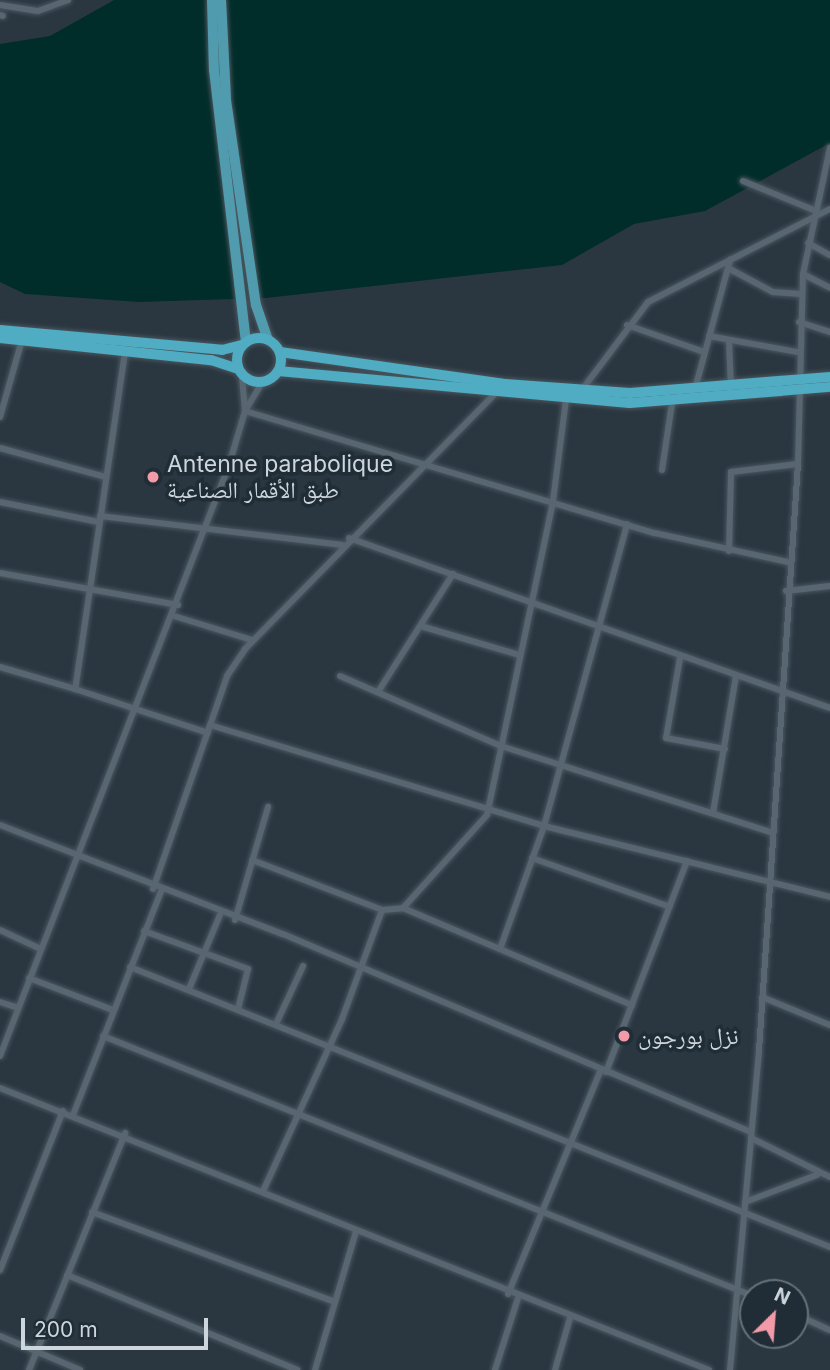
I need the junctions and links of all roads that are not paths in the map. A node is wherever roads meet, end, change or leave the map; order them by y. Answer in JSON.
{"nodes":[{"id":1,"x":68,"y":0,"type":"edge"},
{"id":2,"x":212,"y":0,"type":"edge"},
{"id":3,"x":221,"y":0,"type":"edge"},
{"id":4,"x":0,"y":5,"type":"edge"},
{"id":5,"x":830,"y":148,"type":"edge"},
{"id":6,"x":743,"y":181,"type":"dead end"},
{"id":7,"x":830,"y":209,"type":"edge"},
{"id":8,"x":816,"y":214,"type":"junction"},
{"id":9,"x":808,"y":243,"type":"junction"},
{"id":10,"x":830,"y":255,"type":"edge"},
{"id":11,"x":730,"y":260,"type":"junction"},
{"id":12,"x":728,"y":268,"type":"junction"},
{"id":13,"x":803,"y":274,"type":"junction"},
{"id":14,"x":830,"y":288,"type":"edge"},
{"id":15,"x":801,"y":294,"type":"junction"},
{"id":16,"x":799,"y":322,"type":"junction"},
{"id":17,"x":627,"y":325,"type":"junction"},
{"id":18,"x":0,"y":330,"type":"edge"},
{"id":19,"x":830,"y":332,"type":"edge"},
{"id":20,"x":709,"y":336,"type":"junction"},
{"id":21,"x":0,"y":338,"type":"edge"},
{"id":22,"x":22,"y":340,"type":"junction"},
{"id":23,"x":268,"y":340,"type":"junction"},
{"id":24,"x":729,"y":341,"type":"junction"},
{"id":25,"x":244,"y":344,"type":"junction"},
{"id":26,"x":125,"y":352,"type":"junction"},
{"id":27,"x":280,"y":352,"type":"junction"},
{"id":28,"x":704,"y":352,"type":"junction"},
{"id":29,"x":797,"y":352,"type":"junction"},
{"id":30,"x":278,"y":371,"type":"junction"},
{"id":31,"x":240,"y":372,"type":"junction"},
{"id":32,"x":830,"y":377,"type":"edge"},
{"id":33,"x":263,"y":382,"type":"junction"},
{"id":34,"x":830,"y":387,"type":"edge"},
{"id":35,"x":796,"y":388,"type":"junction"},
{"id":36,"x":732,"y":390,"type":"junction"},
{"id":37,"x":581,"y":391,"type":"junction"},
{"id":38,"x":497,"y":392,"type":"junction"},
{"id":39,"x":695,"y":392,"type":"junction"},
{"id":40,"x":566,"y":400,"type":"junction"},
{"id":41,"x":672,"y":403,"type":"junction"},
{"id":42,"x":245,"y":411,"type":"junction"},
{"id":43,"x":0,"y":417,"type":"edge"},
{"id":44,"x":0,"y":448,"type":"edge"},
{"id":45,"x":423,"y":463,"type":"junction"},
{"id":46,"x":798,"y":464,"type":"junction"},
{"id":47,"x":662,"y":470,"type":"dead end"},
{"id":48,"x":106,"y":477,"type":"junction"},
{"id":49,"x":553,"y":500,"type":"junction"},
{"id":50,"x":0,"y":502,"type":"edge"},
{"id":51,"x":100,"y":519,"type":"junction"},
{"id":52,"x":627,"y":524,"type":"junction"},
{"id":53,"x":206,"y":528,"type":"junction"},
{"id":54,"x":349,"y":538,"type":"junction"},
{"id":55,"x":342,"y":545,"type":"junction"},
{"id":56,"x":729,"y":551,"type":"junction"},
{"id":57,"x":788,"y":562,"type":"junction"},
{"id":58,"x":0,"y":573,"type":"edge"},
{"id":59,"x":453,"y":574,"type":"junction"},
{"id":60,"x":830,"y":586,"type":"edge"},
{"id":61,"x":90,"y":589,"type":"junction"},
{"id":62,"x":786,"y":591,"type":"junction"},
{"id":63,"x":532,"y":602,"type":"junction"},
{"id":64,"x":178,"y":605,"type":"junction"},
{"id":65,"x":174,"y":616,"type":"junction"},
{"id":66,"x":597,"y":626,"type":"junction"},
{"id":67,"x":424,"y":627,"type":"junction"},
{"id":68,"x":252,"y":640,"type":"junction"},
{"id":69,"x":520,"y":655,"type":"junction"},
{"id":70,"x":680,"y":658,"type":"junction"},
{"id":71,"x":0,"y":667,"type":"edge"},
{"id":72,"x":340,"y":676,"type":"dead end"},
{"id":73,"x":736,"y":676,"type":"junction"},
{"id":74,"x":75,"y":689,"type":"junction"},
{"id":75,"x":780,"y":690,"type":"junction"},
{"id":76,"x":378,"y":692,"type":"junction"},
{"id":77,"x":830,"y":708,"type":"edge"},
{"id":78,"x":139,"y":712,"type":"junction"},
{"id":79,"x":209,"y":729,"type":"junction"},
{"id":80,"x":501,"y":746,"type":"junction"},
{"id":81,"x":725,"y":749,"type":"junction"},
{"id":82,"x":561,"y":763,"type":"junction"},
{"id":83,"x":268,"y":807,"type":"dead end"},
{"id":84,"x":488,"y":809,"type":"junction"},
{"id":85,"x":713,"y":813,"type":"junction"},
{"id":86,"x":0,"y":825,"type":"edge"},
{"id":87,"x":544,"y":825,"type":"junction"},
{"id":88,"x":771,"y":832,"type":"junction"},
{"id":89,"x":78,"y":857,"type":"junction"},
{"id":90,"x":532,"y":858,"type":"junction"},
{"id":91,"x":252,"y":860,"type":"junction"},
{"id":92,"x":687,"y":862,"type":"junction"},
{"id":93,"x":767,"y":882,"type":"junction"},
{"id":94,"x":157,"y":890,"type":"junction"},
{"id":95,"x":830,"y":897,"type":"edge"},
{"id":96,"x":670,"y":907,"type":"junction"},
{"id":97,"x":403,"y":908,"type":"junction"},
{"id":98,"x":382,"y":910,"type":"junction"},
{"id":99,"x":220,"y":915,"type":"junction"},
{"id":100,"x":235,"y":919,"type":"junction"},
{"id":101,"x":0,"y":930,"type":"edge"},
{"id":102,"x":144,"y":930,"type":"junction"},
{"id":103,"x":41,"y":949,"type":"junction"},
{"id":104,"x":500,"y":949,"type":"junction"},
{"id":105,"x":206,"y":952,"type":"junction"},
{"id":106,"x":303,"y":966,"type":"dead end"},
{"id":107,"x":130,"y":967,"type":"junction"},
{"id":108,"x":358,"y":969,"type":"junction"},
{"id":109,"x":29,"y":978,"type":"junction"},
{"id":110,"x":189,"y":989,"type":"junction"},
{"id":111,"x":762,"y":997,"type":"junction"},
{"id":112,"x":0,"y":1002,"type":"edge"},
{"id":113,"x":632,"y":1005,"type":"junction"},
{"id":114,"x":18,"y":1009,"type":"junction"},
{"id":115,"x":238,"y":1009,"type":"junction"},
{"id":116,"x":113,"y":1010,"type":"junction"},
{"id":117,"x":276,"y":1024,"type":"junction"},
{"id":118,"x":830,"y":1025,"type":"edge"},
{"id":119,"x":103,"y":1036,"type":"junction"},
{"id":120,"x":330,"y":1046,"type":"junction"},
{"id":121,"x":0,"y":1056,"type":"edge"},
{"id":122,"x":604,"y":1070,"type":"junction"},
{"id":123,"x":0,"y":1088,"type":"edge"},
{"id":124,"x":62,"y":1111,"type":"junction"},
{"id":125,"x":299,"y":1112,"type":"junction"},
{"id":126,"x":74,"y":1115,"type":"junction"},
{"id":127,"x":125,"y":1133,"type":"junction"},
{"id":128,"x":751,"y":1135,"type":"junction"},
{"id":129,"x":574,"y":1142,"type":"junction"},
{"id":130,"x":817,"y":1175,"type":"junction"},
{"id":131,"x":830,"y":1177,"type":"edge"},
{"id":132,"x":263,"y":1191,"type":"junction"},
{"id":133,"x":746,"y":1202,"type":"junction"},
{"id":134,"x":746,"y":1211,"type":"junction"},
{"id":135,"x":93,"y":1212,"type":"junction"},
{"id":136,"x":544,"y":1213,"type":"junction"},
{"id":137,"x":356,"y":1231,"type":"junction"},
{"id":138,"x":830,"y":1247,"type":"edge"},
{"id":139,"x":0,"y":1270,"type":"edge"},
{"id":140,"x":67,"y":1275,"type":"junction"},
{"id":141,"x":741,"y":1279,"type":"edge"},
{"id":142,"x":739,"y":1290,"type":"edge"},
{"id":143,"x":508,"y":1294,"type":"junction"},
{"id":144,"x":518,"y":1298,"type":"junction"},
{"id":145,"x":739,"y":1298,"type":"edge"},
{"id":146,"x":335,"y":1302,"type":"junction"},
{"id":147,"x":570,"y":1318,"type":"junction"},
{"id":148,"x":809,"y":1320,"type":"edge"},
{"id":149,"x":830,"y":1330,"type":"edge"},
{"id":150,"x":0,"y":1336,"type":"edge"},
{"id":151,"x":36,"y":1351,"type":"junction"},
{"id":152,"x":29,"y":1370,"type":"edge"},
{"id":153,"x":80,"y":1370,"type":"edge"},
{"id":154,"x":297,"y":1370,"type":"edge"},
{"id":155,"x":315,"y":1370,"type":"edge"},
{"id":156,"x":495,"y":1370,"type":"edge"},
{"id":157,"x":555,"y":1370,"type":"edge"},
{"id":158,"x":709,"y":1370,"type":"edge"},
{"id":159,"x":730,"y":1370,"type":"edge"}],
"edges":[{"from":1,"to":4,"type":"street"},
{"from":2,"to":25,"type":"main road"},
{"from":3,"to":23,"type":"main road"},
{"from":5,"to":8,"type":"street"},
{"from":6,"to":8,"type":"street"},
{"from":7,"to":8,"type":"street"},
{"from":8,"to":9,"type":"street"},
{"from":8,"to":11,"type":"street"},
{"from":9,"to":10,"type":"street"},
{"from":9,"to":13,"type":"street"},
{"from":11,"to":12,"type":"street"},
{"from":11,"to":17,"type":"street"},
{"from":12,"to":15,"type":"street"},
{"from":12,"to":20,"type":"street"},
{"from":13,"to":14,"type":"street"},
{"from":13,"to":15,"type":"street"},
{"from":15,"to":16,"type":"street"},
{"from":16,"to":19,"type":"street"},
{"from":16,"to":29,"type":"street"},
{"from":17,"to":28,"type":"street"},
{"from":17,"to":37,"type":"street"},
{"from":18,"to":25,"type":"highway"},
{"from":20,"to":24,"type":"street"},
{"from":20,"to":28,"type":"street"},
{"from":21,"to":22,"type":"highway"},
{"from":22,"to":26,"type":"highway"},
{"from":22,"to":43,"type":"street"},
{"from":23,"to":25,"type":"highway"},
{"from":23,"to":27,"type":"highway"},
{"from":24,"to":29,"type":"street"},
{"from":24,"to":36,"type":"street"},
{"from":25,"to":31,"type":"highway"},
{"from":26,"to":31,"type":"highway"},
{"from":26,"to":48,"type":"street"},
{"from":27,"to":30,"type":"highway"},
{"from":27,"to":37,"type":"highway"},
{"from":28,"to":39,"type":"street"},
{"from":29,"to":35,"type":"street"},
{"from":30,"to":33,"type":"highway"},
{"from":30,"to":38,"type":"highway"},
{"from":31,"to":33,"type":"highway"},
{"from":31,"to":42,"type":"street"},
{"from":32,"to":35,"type":"highway"},
{"from":33,"to":42,"type":"street"},
{"from":34,"to":35,"type":"highway"},
{"from":35,"to":36,"type":"highway"},
{"from":35,"to":41,"type":"highway"},
{"from":35,"to":46,"type":"street"},
{"from":36,"to":39,"type":"highway"},
{"from":37,"to":39,"type":"highway"},
{"from":38,"to":40,"type":"highway"},
{"from":38,"to":45,"type":"street"},
{"from":40,"to":41,"type":"highway"},
{"from":40,"to":49,"type":"street"},
{"from":41,"to":47,"type":"street"},
{"from":42,"to":45,"type":"street"},
{"from":42,"to":53,"type":"street"},
{"from":44,"to":48,"type":"street"},
{"from":45,"to":49,"type":"street"},
{"from":45,"to":54,"type":"street"},
{"from":46,"to":56,"type":"street"},
{"from":46,"to":57,"type":"street"},
{"from":48,"to":51,"type":"street"},
{"from":49,"to":52,"type":"street"},
{"from":49,"to":63,"type":"street"},
{"from":50,"to":51,"type":"street"},
{"from":51,"to":53,"type":"street"},
{"from":51,"to":61,"type":"street"},
{"from":52,"to":56,"type":"street"},
{"from":52,"to":66,"type":"street"},
{"from":53,"to":55,"type":"street"},
{"from":53,"to":64,"type":"street"},
{"from":54,"to":55,"type":"street"},
{"from":54,"to":59,"type":"street"},
{"from":55,"to":68,"type":"street"},
{"from":56,"to":57,"type":"street"},
{"from":57,"to":62,"type":"street"},
{"from":58,"to":61,"type":"street"},
{"from":59,"to":63,"type":"street"},
{"from":59,"to":67,"type":"street"},
{"from":60,"to":62,"type":"street"},
{"from":61,"to":64,"type":"street"},
{"from":61,"to":74,"type":"street"},
{"from":62,"to":75,"type":"street"},
{"from":63,"to":66,"type":"street"},
{"from":63,"to":69,"type":"street"},
{"from":64,"to":65,"type":"street"},
{"from":65,"to":68,"type":"street"},
{"from":65,"to":78,"type":"street"},
{"from":66,"to":70,"type":"street"},
{"from":66,"to":82,"type":"street"},
{"from":67,"to":69,"type":"street"},
{"from":67,"to":76,"type":"street"},
{"from":68,"to":79,"type":"street"},
{"from":69,"to":80,"type":"street"},
{"from":70,"to":73,"type":"street"},
{"from":70,"to":81,"type":"street"},
{"from":71,"to":74,"type":"street"},
{"from":72,"to":76,"type":"street"},
{"from":73,"to":75,"type":"street"},
{"from":73,"to":81,"type":"street"},
{"from":74,"to":78,"type":"street"},
{"from":75,"to":77,"type":"street"},
{"from":75,"to":88,"type":"street"},
{"from":76,"to":80,"type":"street"},
{"from":78,"to":79,"type":"street"},
{"from":78,"to":89,"type":"street"},
{"from":79,"to":84,"type":"street"},
{"from":79,"to":94,"type":"street"},
{"from":80,"to":82,"type":"street"},
{"from":80,"to":84,"type":"street"},
{"from":81,"to":85,"type":"street"},
{"from":82,"to":85,"type":"street"},
{"from":82,"to":87,"type":"street"},
{"from":83,"to":91,"type":"street"},
{"from":84,"to":87,"type":"street"},
{"from":84,"to":97,"type":"street"},
{"from":85,"to":88,"type":"street"},
{"from":86,"to":89,"type":"street"},
{"from":87,"to":90,"type":"street"},
{"from":87,"to":92,"type":"street"},
{"from":88,"to":93,"type":"street"},
{"from":89,"to":94,"type":"street"},
{"from":89,"to":103,"type":"street"},
{"from":90,"to":96,"type":"street"},
{"from":90,"to":104,"type":"street"},
{"from":91,"to":98,"type":"street"},
{"from":91,"to":100,"type":"street"},
{"from":92,"to":93,"type":"street"},
{"from":92,"to":96,"type":"street"},
{"from":93,"to":95,"type":"street"},
{"from":93,"to":111,"type":"street"},
{"from":94,"to":99,"type":"street"},
{"from":94,"to":102,"type":"street"},
{"from":96,"to":113,"type":"street"},
{"from":97,"to":98,"type":"street"},
{"from":97,"to":104,"type":"street"},
{"from":98,"to":108,"type":"street"},
{"from":99,"to":100,"type":"street"},
{"from":99,"to":105,"type":"street"},
{"from":100,"to":108,"type":"street"},
{"from":101,"to":103,"type":"street"},
{"from":102,"to":105,"type":"street"},
{"from":102,"to":107,"type":"street"},
{"from":103,"to":109,"type":"street"},
{"from":104,"to":113,"type":"street"},
{"from":105,"to":110,"type":"street"},
{"from":105,"to":115,"type":"street"},
{"from":106,"to":117,"type":"street"},
{"from":107,"to":110,"type":"street"},
{"from":107,"to":116,"type":"street"},
{"from":108,"to":120,"type":"street"},
{"from":108,"to":122,"type":"street"},
{"from":109,"to":114,"type":"street"},
{"from":109,"to":116,"type":"street"},
{"from":110,"to":115,"type":"street"},
{"from":111,"to":118,"type":"street"},
{"from":111,"to":128,"type":"street"},
{"from":112,"to":114,"type":"street"},
{"from":113,"to":122,"type":"street"},
{"from":114,"to":121,"type":"street"},
{"from":115,"to":117,"type":"street"},
{"from":116,"to":119,"type":"street"},
{"from":117,"to":120,"type":"street"},
{"from":119,"to":125,"type":"street"},
{"from":119,"to":126,"type":"street"},
{"from":120,"to":125,"type":"street"},
{"from":120,"to":129,"type":"street"},
{"from":122,"to":128,"type":"street"},
{"from":122,"to":129,"type":"street"},
{"from":123,"to":124,"type":"street"},
{"from":124,"to":126,"type":"street"},
{"from":124,"to":139,"type":"street"},
{"from":125,"to":132,"type":"street"},
{"from":125,"to":136,"type":"street"},
{"from":126,"to":127,"type":"street"},
{"from":127,"to":132,"type":"street"},
{"from":127,"to":135,"type":"street"},
{"from":128,"to":130,"type":"street"},
{"from":128,"to":133,"type":"street"},
{"from":129,"to":134,"type":"street"},
{"from":129,"to":136,"type":"street"},
{"from":130,"to":131,"type":"street"},
{"from":130,"to":133,"type":"street"},
{"from":132,"to":137,"type":"street"},
{"from":133,"to":134,"type":"street"},
{"from":134,"to":138,"type":"street"},
{"from":134,"to":141,"type":"street"},
{"from":135,"to":140,"type":"street"},
{"from":135,"to":146,"type":"street"},
{"from":136,"to":142,"type":"street"},
{"from":136,"to":143,"type":"street"},
{"from":137,"to":143,"type":"street"},
{"from":137,"to":146,"type":"street"},
{"from":140,"to":151,"type":"street"},
{"from":140,"to":154,"type":"street"},
{"from":143,"to":144,"type":"street"},
{"from":144,"to":147,"type":"street"},
{"from":144,"to":156,"type":"street"},
{"from":145,"to":159,"type":"street"},
{"from":146,"to":155,"type":"street"},
{"from":147,"to":157,"type":"street"},
{"from":147,"to":158,"type":"street"},
{"from":148,"to":149,"type":"street"},
{"from":150,"to":151,"type":"street"},
{"from":151,"to":152,"type":"street"},
{"from":151,"to":153,"type":"street"}]}
